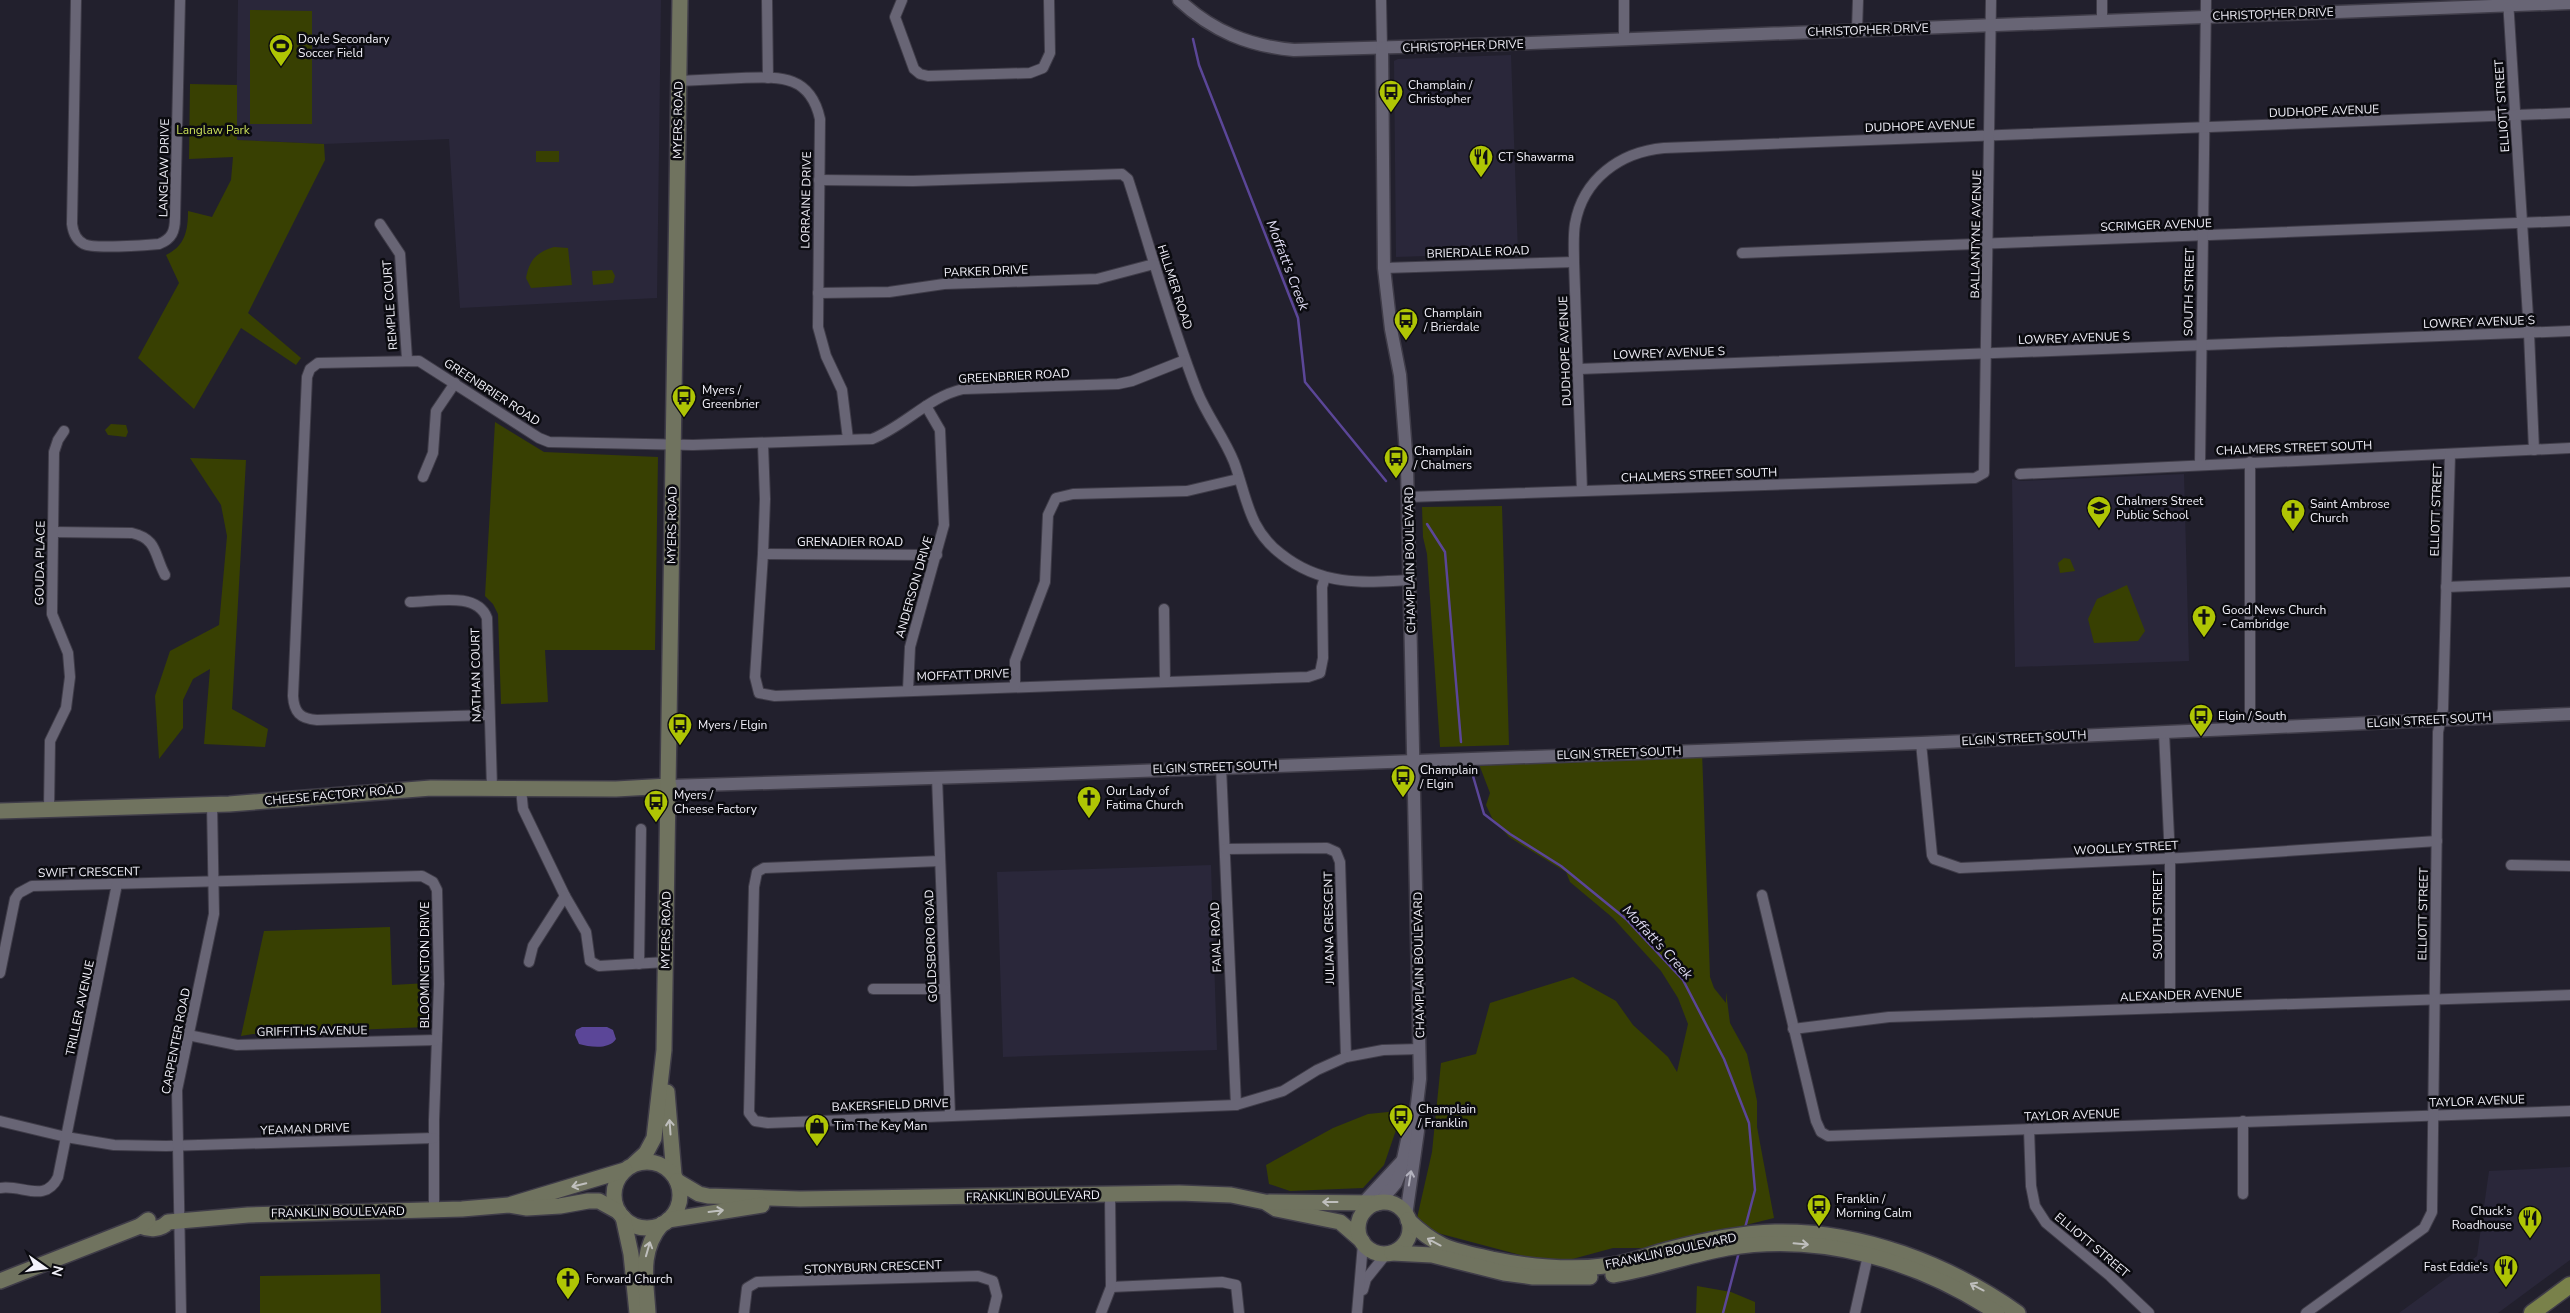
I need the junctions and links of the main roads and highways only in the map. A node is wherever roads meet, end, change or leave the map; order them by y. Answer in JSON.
{"nodes":[{"id":1,"x":680,"y":0,"type":"edge"},
{"id":2,"x":669,"y":786,"type":"junction"},
{"id":3,"x":0,"y":811,"type":"edge"},
{"id":4,"x":664,"y":1050,"type":"junction"},
{"id":5,"x":630,"y":1167,"type":"junction"},
{"id":6,"x":675,"y":1178,"type":"junction"},
{"id":7,"x":800,"y":1199,"type":"junction"},
{"id":8,"x":1265,"y":1202,"type":"junction"},
{"id":9,"x":1379,"y":1203,"type":"junction"},
{"id":10,"x":509,"y":1205,"type":"junction"},
{"id":11,"x":621,"y":1215,"type":"junction"},
{"id":12,"x":1407,"y":1218,"type":"junction"},
{"id":13,"x":665,"y":1222,"type":"junction"},
{"id":14,"x":1362,"y":1242,"type":"junction"},
{"id":15,"x":1730,"y":1242,"type":"junction"},
{"id":16,"x":1870,"y":1249,"type":"junction"},
{"id":17,"x":1389,"y":1253,"type":"junction"},
{"id":18,"x":0,"y":1281,"type":"edge"},
{"id":19,"x":2570,"y":1285,"type":"edge"},
{"id":20,"x":638,"y":1313,"type":"edge"},
{"id":21,"x":648,"y":1313,"type":"edge"},
{"id":22,"x":1997,"y":1313,"type":"edge"},
{"id":23,"x":2018,"y":1313,"type":"edge"},
{"id":24,"x":2532,"y":1313,"type":"edge"}],
"edges":[{"from":1,"to":2,"type":"main road","name":"MYERS ROAD"},
{"from":2,"to":3,"type":"main road","name":"CHEESE FACTORY ROAD"},
{"from":2,"to":4,"type":"main road","name":"MYERS ROAD"},
{"from":4,"to":5,"type":"main road","name":"MYERS ROAD"},
{"from":6,"to":4,"type":"main road","name":"MYERS ROAD","one_way":true},
{"from":5,"to":6,"type":"main road"},
{"from":5,"to":10,"type":"main road","name":"FRANKLIN BOULEVARD","one_way":true},
{"from":5,"to":11,"type":"main road"},
{"from":6,"to":7,"type":"main road","name":"FRANKLIN BOULEVARD"},
{"from":6,"to":13,"type":"main road"},
{"from":7,"to":8,"type":"main road","name":"FRANKLIN BOULEVARD"},
{"from":13,"to":7,"type":"main road","name":"FRANKLIN BOULEVARD","one_way":true},
{"from":9,"to":8,"type":"main road","name":"FRANKLIN BOULEVARD","one_way":true},
{"from":8,"to":14,"type":"main road","name":"FRANKLIN BOULEVARD"},
{"from":9,"to":12,"type":"main road"},
{"from":9,"to":14,"type":"main road"},
{"from":10,"to":11,"type":"main road","name":"FRANKLIN BOULEVARD"},
{"from":10,"to":18,"type":"main road","name":"FRANKLIN BOULEVARD"},
{"from":11,"to":13,"type":"main road"},
{"from":11,"to":20,"type":"main road"},
{"from":15,"to":12,"type":"main road","name":"FRANKLIN BOULEVARD","one_way":true},
{"from":12,"to":17,"type":"main road"},
{"from":21,"to":13,"type":"main road","one_way":true},
{"from":14,"to":17,"type":"main road"},
{"from":15,"to":16,"type":"main road","name":"FRANKLIN BOULEVARD"},
{"from":15,"to":17,"type":"main road","name":"FRANKLIN BOULEVARD"},
{"from":16,"to":22,"type":"main road","name":"FRANKLIN BOULEVARD"},
{"from":23,"to":16,"type":"main road","name":"FRANKLIN BOULEVARD","one_way":true},
{"from":19,"to":24,"type":"main road"}]}
